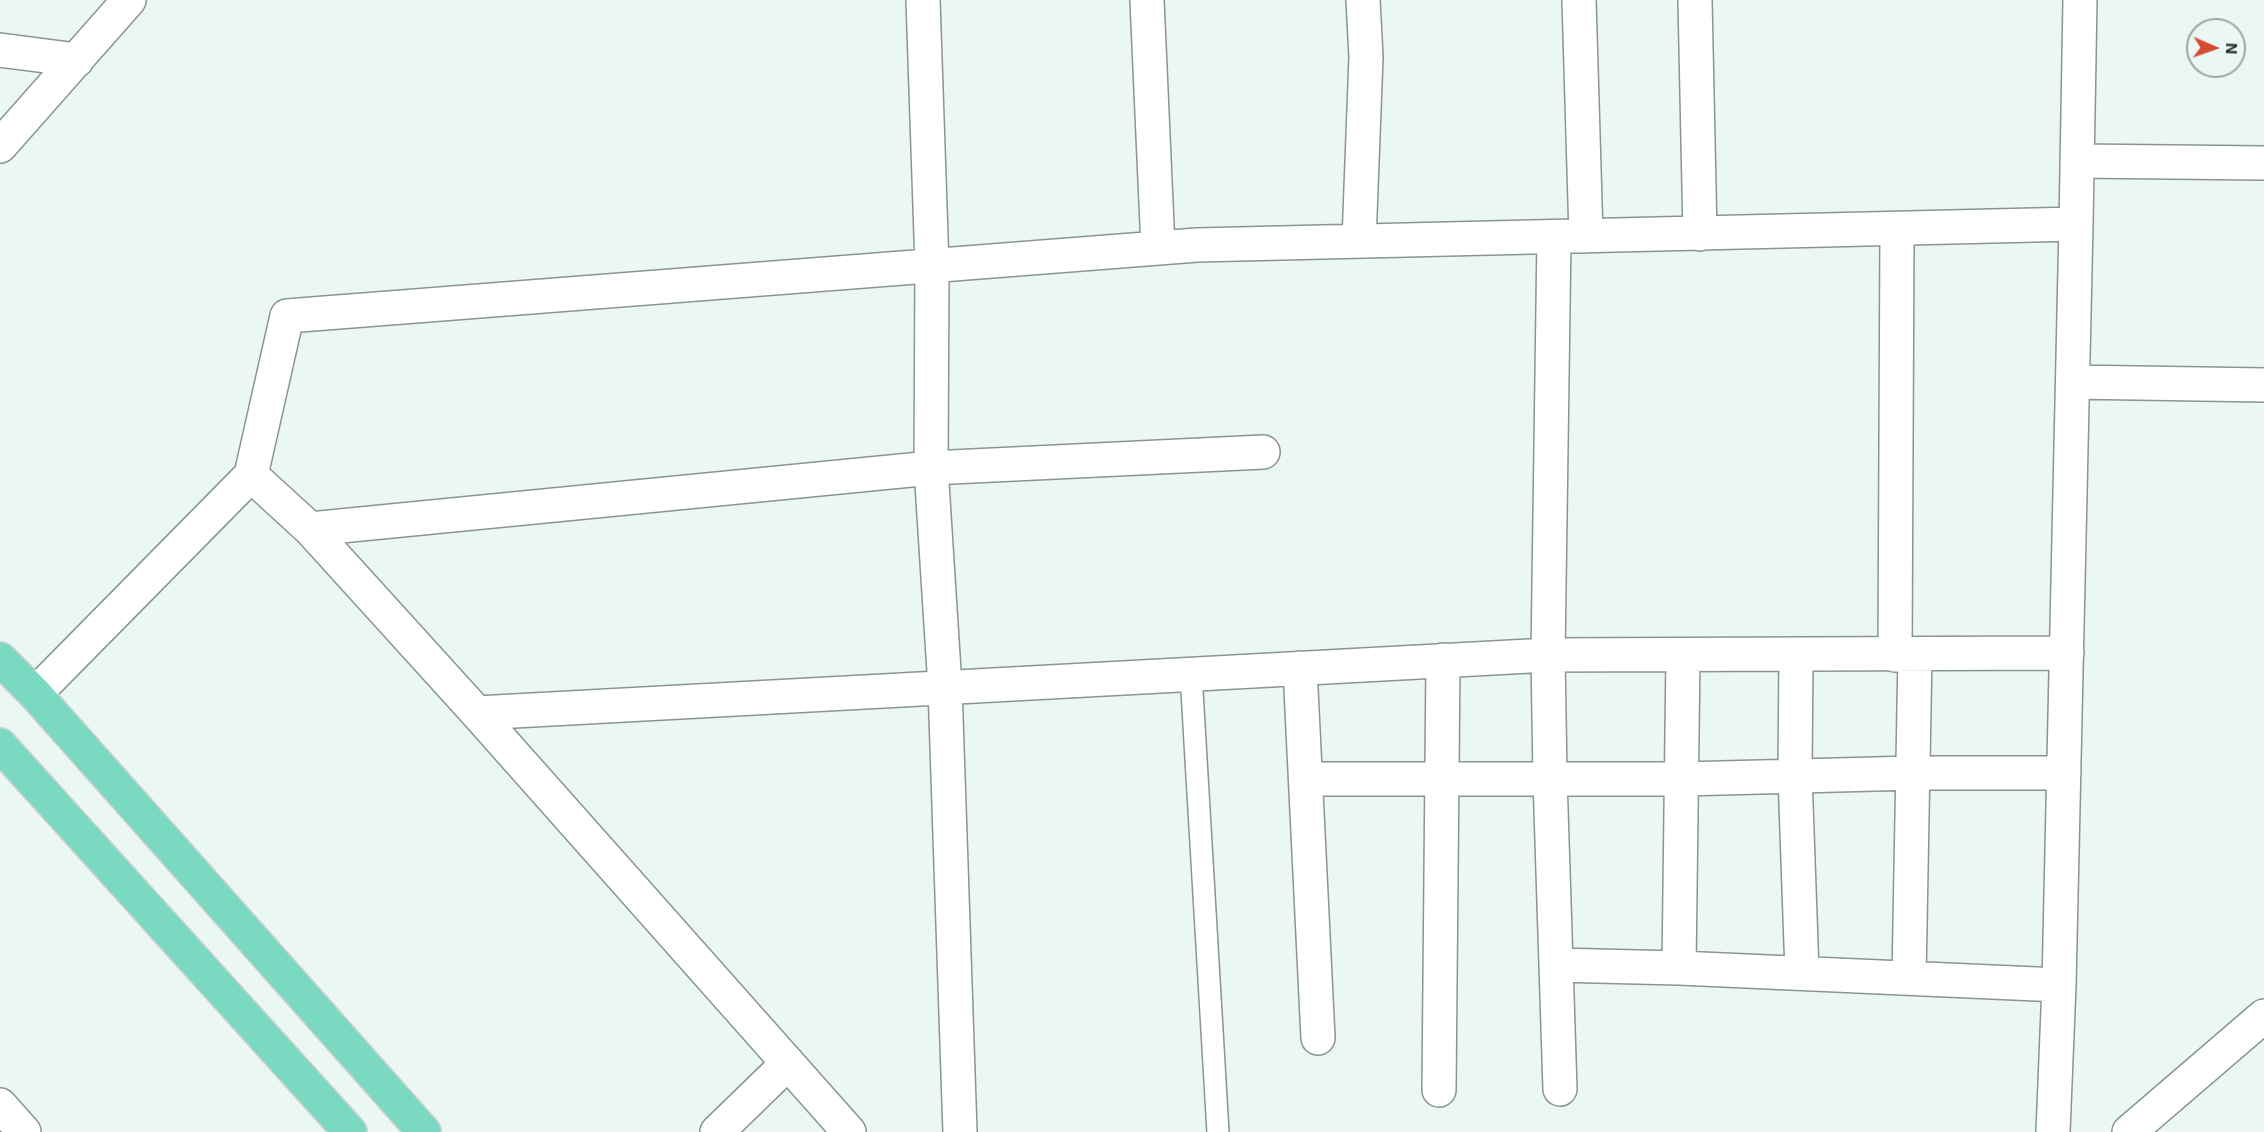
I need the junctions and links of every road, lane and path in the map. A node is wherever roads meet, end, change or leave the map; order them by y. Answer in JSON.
{"nodes":[{"id":1,"x":129,"y":0,"type":"edge"},
{"id":2,"x":922,"y":0,"type":"edge"},
{"id":3,"x":1147,"y":0,"type":"edge"},
{"id":4,"x":1363,"y":0,"type":"edge"},
{"id":5,"x":1579,"y":0,"type":"edge"},
{"id":6,"x":1695,"y":0,"type":"edge"},
{"id":7,"x":2080,"y":0,"type":"edge"},
{"id":8,"x":0,"y":50,"type":"edge"},
{"id":9,"x":77,"y":60,"type":"junction"},
{"id":10,"x":0,"y":146,"type":"edge"},
{"id":11,"x":2077,"y":161,"type":"junction"},
{"id":12,"x":2264,"y":163,"type":"edge"},
{"id":13,"x":2076,"y":224,"type":"junction"},
{"id":14,"x":1897,"y":230,"type":"junction"},
{"id":15,"x":1700,"y":234,"type":"junction"},
{"id":16,"x":1586,"y":236,"type":"junction"},
{"id":17,"x":1554,"y":237,"type":"junction"},
{"id":18,"x":1359,"y":241,"type":"junction"},
{"id":19,"x":1158,"y":248,"type":"junction"},
{"id":20,"x":932,"y":266,"type":"junction"},
{"id":21,"x":2073,"y":382,"type":"junction"},
{"id":22,"x":2264,"y":385,"type":"edge"},
{"id":23,"x":1263,"y":452,"type":"dead end"},
{"id":24,"x":931,"y":468,"type":"junction"},
{"id":25,"x":251,"y":475,"type":"junction"},
{"id":26,"x":310,"y":529,"type":"junction"},
{"id":27,"x":2067,"y":653,"type":"junction"},
{"id":28,"x":1548,"y":655,"type":"junction"},
{"id":29,"x":1683,"y":655,"type":"junction"},
{"id":30,"x":1796,"y":655,"type":"junction"},
{"id":31,"x":1905,"y":655,"type":"junction"},
{"id":32,"x":0,"y":660,"type":"edge"},
{"id":33,"x":1443,"y":660,"type":"junction"},
{"id":34,"x":1300,"y":668,"type":"junction"},
{"id":35,"x":1191,"y":674,"type":"junction"},
{"id":36,"x":945,"y":687,"type":"junction"},
{"id":37,"x":35,"y":694,"type":"junction"},
{"id":38,"x":477,"y":713,"type":"junction"},
{"id":39,"x":0,"y":746,"type":"edge"},
{"id":40,"x":1914,"y":773,"type":"junction"},
{"id":41,"x":2064,"y":773,"type":"junction"},
{"id":42,"x":1796,"y":776,"type":"junction"},
{"id":43,"x":1550,"y":778,"type":"junction"},
{"id":44,"x":1306,"y":779,"type":"junction"},
{"id":45,"x":1441,"y":779,"type":"junction"},
{"id":46,"x":1683,"y":779,"type":"junction"},
{"id":47,"x":1556,"y":965,"type":"junction"},
{"id":48,"x":1679,"y":968,"type":"junction"},
{"id":49,"x":1802,"y":973,"type":"junction"},
{"id":50,"x":1910,"y":978,"type":"junction"},
{"id":51,"x":2059,"y":985,"type":"junction"},
{"id":52,"x":2264,"y":1016,"type":"edge"},
{"id":53,"x":1318,"y":1038,"type":"dead end"},
{"id":54,"x":788,"y":1063,"type":"junction"},
{"id":55,"x":1560,"y":1089,"type":"dead end"},
{"id":56,"x":1439,"y":1090,"type":"dead end"},
{"id":57,"x":0,"y":1105,"type":"edge"},
{"id":58,"x":24,"y":1132,"type":"edge"},
{"id":59,"x":350,"y":1132,"type":"edge"},
{"id":60,"x":424,"y":1132,"type":"edge"},
{"id":61,"x":717,"y":1132,"type":"edge"},
{"id":62,"x":849,"y":1132,"type":"edge"},
{"id":63,"x":960,"y":1132,"type":"edge"},
{"id":64,"x":1218,"y":1132,"type":"edge"},
{"id":65,"x":2053,"y":1132,"type":"edge"},
{"id":66,"x":2129,"y":1132,"type":"edge"}],
"edges":[{"from":1,"to":9,"type":"street"},
{"from":2,"to":20,"type":"street"},
{"from":3,"to":19,"type":"street"},
{"from":4,"to":18,"type":"street"},
{"from":5,"to":16,"type":"street"},
{"from":6,"to":15,"type":"street"},
{"from":7,"to":11,"type":"street"},
{"from":8,"to":9,"type":"street"},
{"from":9,"to":10,"type":"street"},
{"from":11,"to":12,"type":"street"},
{"from":11,"to":13,"type":"street"},
{"from":13,"to":14,"type":"street"},
{"from":13,"to":21,"type":"street"},
{"from":14,"to":15,"type":"street"},
{"from":14,"to":31,"type":"street"},
{"from":15,"to":16,"type":"street"},
{"from":16,"to":17,"type":"street"},
{"from":17,"to":18,"type":"street"},
{"from":17,"to":28,"type":"street"},
{"from":18,"to":19,"type":"street"},
{"from":19,"to":20,"type":"street"},
{"from":20,"to":24,"type":"street"},
{"from":20,"to":25,"type":"street"},
{"from":21,"to":22,"type":"street"},
{"from":21,"to":27,"type":"street"},
{"from":23,"to":24,"type":"street"},
{"from":24,"to":26,"type":"street"},
{"from":24,"to":36,"type":"street"},
{"from":25,"to":26,"type":"street"},
{"from":25,"to":37,"type":"street"},
{"from":26,"to":38,"type":"street"},
{"from":27,"to":31,"type":"street"},
{"from":27,"to":41,"type":"street"},
{"from":28,"to":29,"type":"street"},
{"from":28,"to":33,"type":"street"},
{"from":28,"to":43,"type":"street"},
{"from":29,"to":30,"type":"street"},
{"from":29,"to":46,"type":"street"},
{"from":30,"to":31,"type":"street"},
{"from":30,"to":42,"type":"street"},
{"from":31,"to":40,"type":"street"},
{"from":32,"to":37,"type":"main road"},
{"from":33,"to":34,"type":"street"},
{"from":33,"to":45,"type":"street"},
{"from":34,"to":35,"type":"street"},
{"from":34,"to":44,"type":"street"},
{"from":35,"to":36,"type":"street"},
{"from":35,"to":64,"type":"lane"},
{"from":36,"to":38,"type":"street"},
{"from":36,"to":63,"type":"street"},
{"from":37,"to":60,"type":"main road"},
{"from":38,"to":54,"type":"street"},
{"from":39,"to":59,"type":"main road"},
{"from":40,"to":41,"type":"street"},
{"from":40,"to":42,"type":"street"},
{"from":40,"to":50,"type":"street"},
{"from":41,"to":51,"type":"street"},
{"from":42,"to":46,"type":"street"},
{"from":42,"to":49,"type":"street"},
{"from":43,"to":45,"type":"street"},
{"from":43,"to":46,"type":"street"},
{"from":43,"to":47,"type":"street"},
{"from":44,"to":45,"type":"street"},
{"from":44,"to":53,"type":"street"},
{"from":45,"to":56,"type":"street"},
{"from":46,"to":48,"type":"street"},
{"from":47,"to":48,"type":"street"},
{"from":47,"to":55,"type":"street"},
{"from":48,"to":49,"type":"street"},
{"from":49,"to":50,"type":"street"},
{"from":50,"to":51,"type":"street"},
{"from":51,"to":65,"type":"street"},
{"from":52,"to":66,"type":"street"},
{"from":54,"to":61,"type":"street"},
{"from":54,"to":62,"type":"street"},
{"from":57,"to":58,"type":"street"}]}
